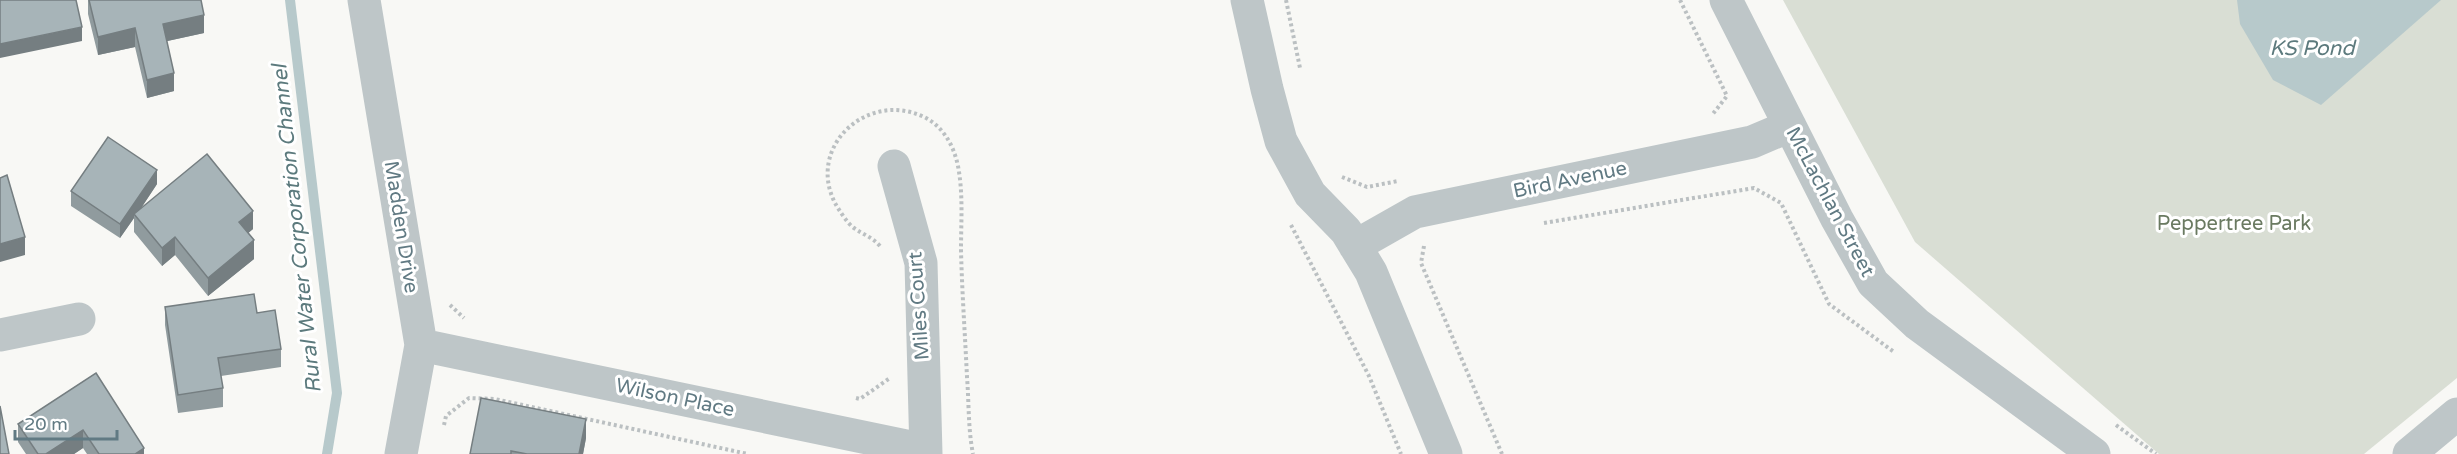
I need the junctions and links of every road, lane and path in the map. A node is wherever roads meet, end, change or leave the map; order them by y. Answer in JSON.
{"nodes":[{"id":1,"x":364,"y":0,"type":"edge"},
{"id":2,"x":1247,"y":0,"type":"edge"},
{"id":3,"x":1286,"y":0,"type":"edge"},
{"id":4,"x":1680,"y":0,"type":"edge"},
{"id":5,"x":1726,"y":0,"type":"edge"},
{"id":6,"x":1302,"y":78,"type":"dead end"},
{"id":7,"x":1709,"y":117,"type":"dead end"},
{"id":8,"x":1790,"y":126,"type":"junction"},
{"id":9,"x":894,"y":166,"type":"dead end"},
{"id":10,"x":1336,"y":168,"type":"dead end"},
{"id":11,"x":1409,"y":179,"type":"dead end"},
{"id":12,"x":1538,"y":224,"type":"dead end"},
{"id":13,"x":1425,"y":243,"type":"dead end"},
{"id":14,"x":1355,"y":246,"type":"junction"},
{"id":15,"x":884,"y":252,"type":"dead end"},
{"id":16,"x":446,"y":301,"type":"dead end"},
{"id":17,"x":79,"y":320,"type":"dead end"},
{"id":18,"x":474,"y":320,"type":"dead end"},
{"id":19,"x":0,"y":335,"type":"edge"},
{"id":20,"x":421,"y":345,"type":"junction"},
{"id":21,"x":1903,"y":359,"type":"dead end"},
{"id":22,"x":894,"y":370,"type":"dead end"},
{"id":23,"x":848,"y":397,"type":"dead end"},
{"id":24,"x":2457,"y":414,"type":"edge"},
{"id":25,"x":2108,"y":419,"type":"dead end"},
{"id":26,"x":441,"y":435,"type":"dead end"},
{"id":27,"x":926,"y":452,"type":"edge"},
{"id":28,"x":401,"y":454,"type":"edge"},
{"id":29,"x":748,"y":454,"type":"edge"},
{"id":30,"x":973,"y":454,"type":"edge"},
{"id":31,"x":1446,"y":454,"type":"edge"},
{"id":32,"x":1502,"y":454,"type":"edge"},
{"id":33,"x":2094,"y":454,"type":"edge"},
{"id":34,"x":2156,"y":454,"type":"edge"},
{"id":35,"x":2409,"y":454,"type":"edge"}],
"edges":[{"from":1,"to":20,"type":"street","name":"Madden Drive"},
{"from":2,"to":14,"type":"street"},
{"from":3,"to":6,"type":"path"},
{"from":4,"to":7,"type":"path"},
{"from":5,"to":8,"type":"street","name":"McLachlan Street"},
{"from":8,"to":14,"type":"street","name":"Bird Avenue"},
{"from":8,"to":33,"type":"street","name":"McLachlan Street"},
{"from":9,"to":27,"type":"street","name":"Miles Court"},
{"from":10,"to":11,"type":"path"},
{"from":12,"to":21,"type":"path"},
{"from":13,"to":32,"type":"path"},
{"from":14,"to":31,"type":"street"},
{"from":15,"to":30,"type":"path"},
{"from":16,"to":18,"type":"path"},
{"from":17,"to":19,"type":"street"},
{"from":20,"to":27,"type":"street","name":"Wilson Place"},
{"from":20,"to":28,"type":"street","name":"Madden Drive"},
{"from":22,"to":23,"type":"path"},
{"from":24,"to":35,"type":"street"},
{"from":25,"to":34,"type":"path"},
{"from":26,"to":29,"type":"path"}]}
